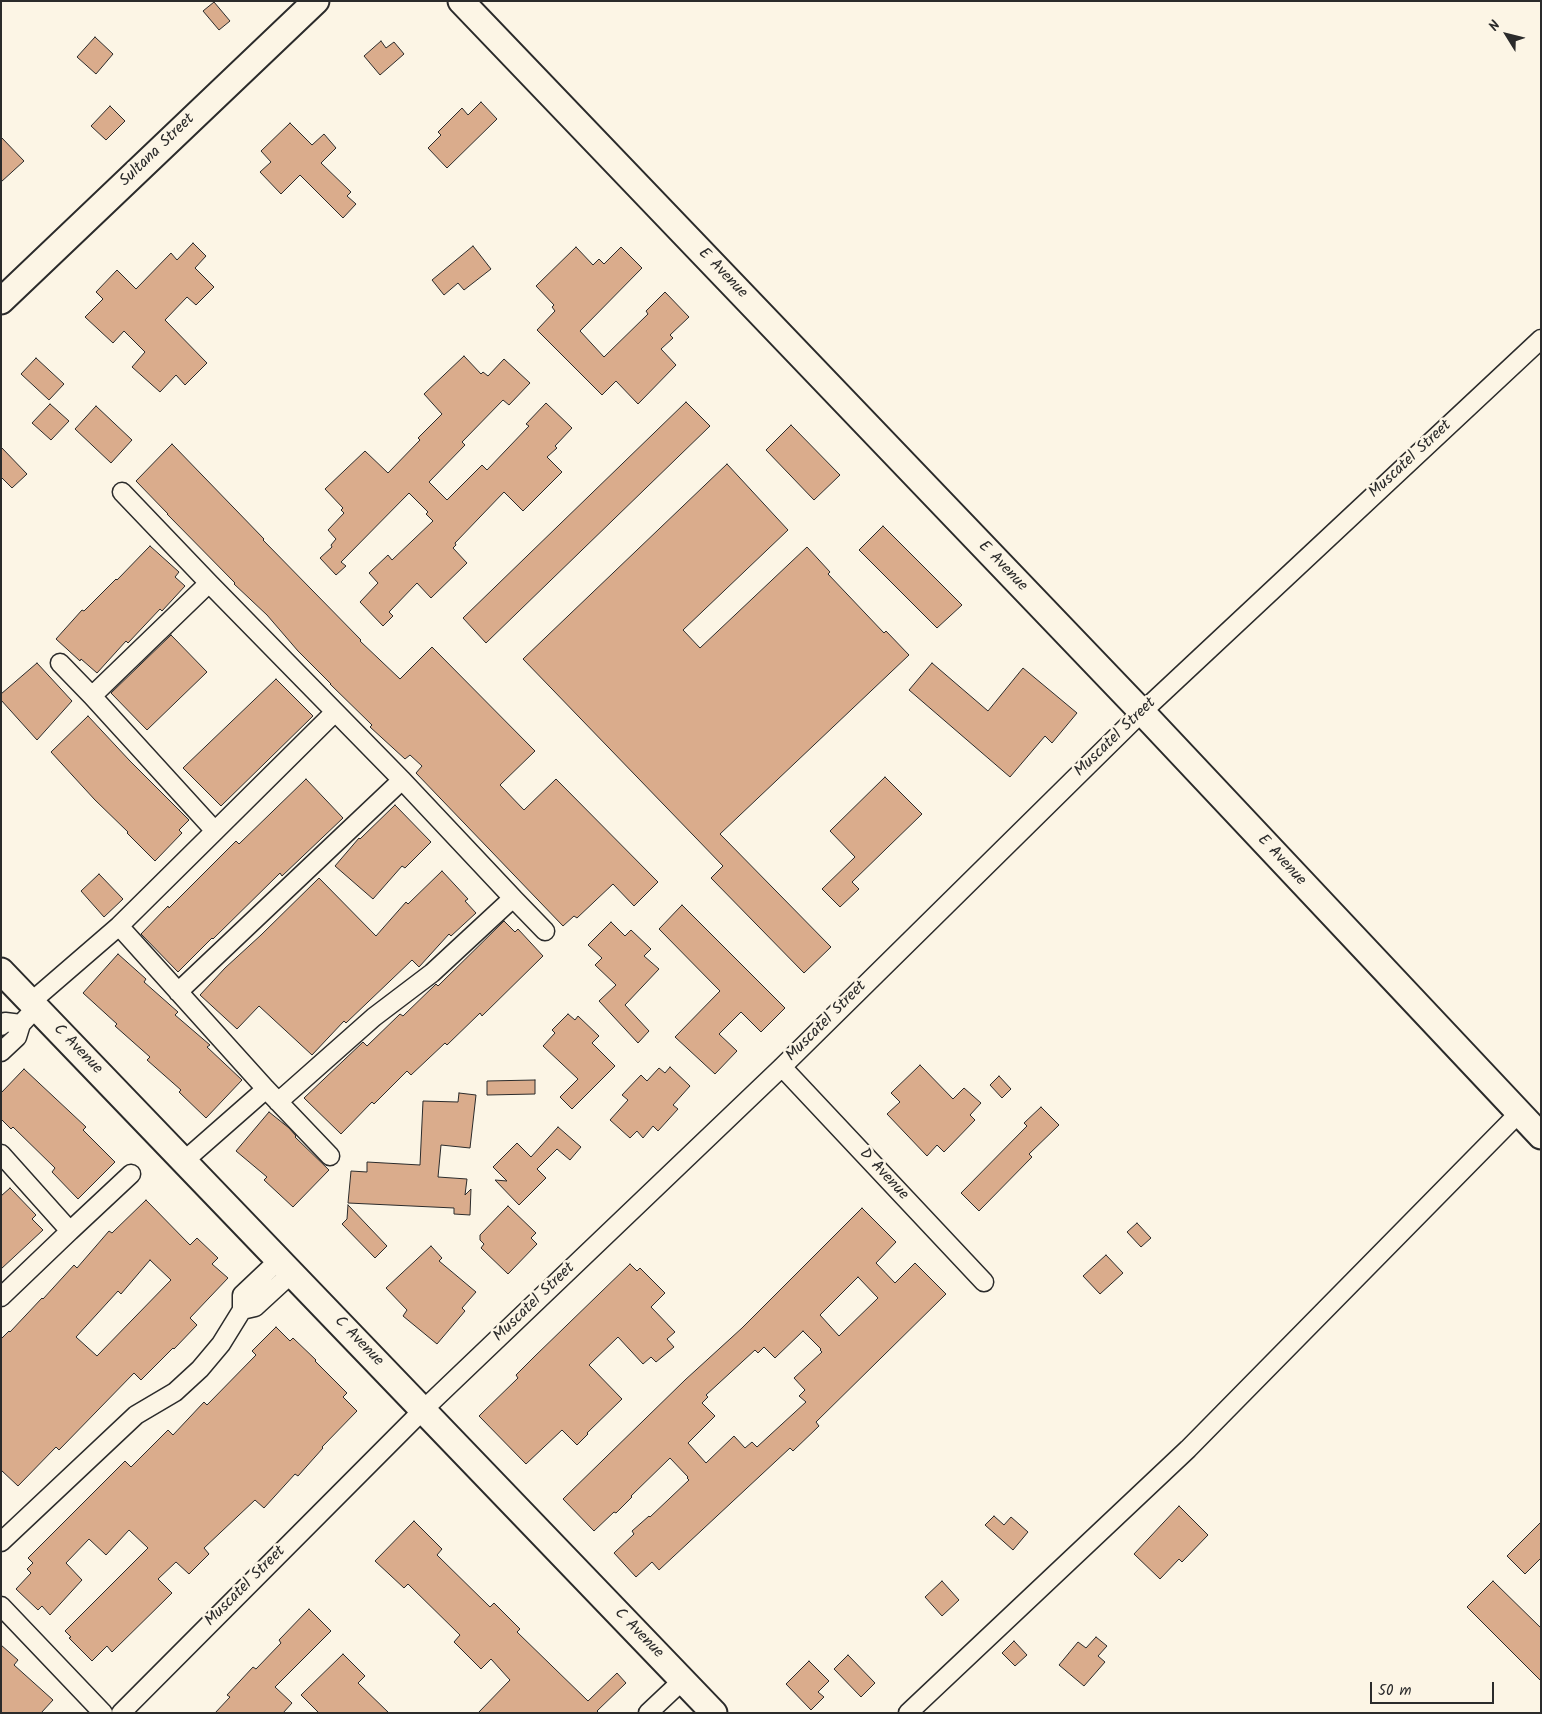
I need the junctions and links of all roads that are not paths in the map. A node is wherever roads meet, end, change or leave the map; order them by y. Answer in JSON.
{"nodes":[{"id":1,"x":316,"y":1,"type":"edge"},
{"id":2,"x":461,"y":1,"type":"edge"},
{"id":3,"x":1,"y":301,"type":"edge"},
{"id":4,"x":1541,"y":338,"type":"edge"},
{"id":5,"x":122,"y":492,"type":"dead end"},
{"id":6,"x":208,"y":582,"type":"junction"},
{"id":7,"x":60,"y":663,"type":"dead end"},
{"id":8,"x":92,"y":696,"type":"junction"},
{"id":9,"x":335,"y":712,"type":"junction"},
{"id":10,"x":1142,"y":712,"type":"junction"},
{"id":11,"x":402,"y":780,"type":"junction"},
{"id":12,"x":215,"y":831,"type":"junction"},
{"id":13,"x":512,"y":898,"type":"junction"},
{"id":14,"x":119,"y":926,"type":"junction"},
{"id":15,"x":545,"y":931,"type":"dead end"},
{"id":16,"x":1,"y":971,"type":"edge"},
{"id":17,"x":178,"y":992,"type":"junction"},
{"id":18,"x":29,"y":1011,"type":"junction"},
{"id":19,"x":1,"y":1026,"type":"edge"},
{"id":20,"x":1,"y":1052,"type":"edge"},
{"id":21,"x":782,"y":1067,"type":"junction"},
{"id":22,"x":272,"y":1095,"type":"junction"},
{"id":23,"x":1519,"y":1113,"type":"junction"},
{"id":24,"x":1541,"y":1136,"type":"edge"},
{"id":25,"x":1,"y":1154,"type":"edge"},
{"id":26,"x":330,"y":1156,"type":"dead end"},
{"id":27,"x":184,"y":1161,"type":"junction"},
{"id":28,"x":131,"y":1174,"type":"dead end"},
{"id":29,"x":70,"y":1231,"type":"junction"},
{"id":30,"x":286,"y":1267,"type":"junction"},
{"id":31,"x":984,"y":1282,"type":"dead end"},
{"id":32,"x":1,"y":1297,"type":"edge"},
{"id":33,"x":423,"y":1410,"type":"junction"},
{"id":34,"x":1,"y":1542,"type":"edge"},
{"id":35,"x":1,"y":1606,"type":"edge"},
{"id":36,"x":683,"y":1680,"type":"junction"},
{"id":37,"x":103,"y":1713,"type":"edge"},
{"id":38,"x":121,"y":1713,"type":"edge"},
{"id":39,"x":648,"y":1713,"type":"edge"},
{"id":40,"x":714,"y":1713,"type":"edge"},
{"id":41,"x":908,"y":1713,"type":"edge"}],
"edges":[{"from":1,"to":3,"type":"street","name":"Sultana Street"},
{"from":2,"to":10,"type":"street","name":"E Avenue"},
{"from":4,"to":10,"type":"street","name":"Muscatel Street"},
{"from":5,"to":6,"type":"street"},
{"from":6,"to":8,"type":"street"},
{"from":6,"to":9,"type":"street"},
{"from":7,"to":8,"type":"street"},
{"from":8,"to":12,"type":"street"},
{"from":9,"to":11,"type":"street"},
{"from":9,"to":12,"type":"street"},
{"from":10,"to":21,"type":"street","name":"Muscatel Street"},
{"from":10,"to":23,"type":"street","name":"E Avenue"},
{"from":11,"to":13,"type":"street"},
{"from":11,"to":17,"type":"street"},
{"from":12,"to":14,"type":"street"},
{"from":13,"to":15,"type":"street"},
{"from":13,"to":22,"type":"street"},
{"from":14,"to":17,"type":"street"},
{"from":14,"to":18,"type":"street"},
{"from":16,"to":18,"type":"street","name":"C Avenue"},
{"from":17,"to":22,"type":"street"},
{"from":18,"to":19,"type":"street"},
{"from":18,"to":20,"type":"street"},
{"from":18,"to":27,"type":"street","name":"C Avenue"},
{"from":21,"to":31,"type":"street","name":"D Avenue"},
{"from":21,"to":33,"type":"street","name":"Muscatel Street"},
{"from":22,"to":26,"type":"street"},
{"from":22,"to":27,"type":"street"},
{"from":23,"to":24,"type":"street","name":"E Avenue"},
{"from":23,"to":41,"type":"street"},
{"from":25,"to":29,"type":"street"},
{"from":27,"to":30,"type":"street","name":"C Avenue"},
{"from":28,"to":29,"type":"street"},
{"from":29,"to":32,"type":"street"},
{"from":30,"to":33,"type":"street","name":"C Avenue"},
{"from":30,"to":34,"type":"street"},
{"from":33,"to":36,"type":"street","name":"C Avenue"},
{"from":33,"to":38,"type":"street","name":"Muscatel Street"},
{"from":35,"to":37,"type":"street"},
{"from":36,"to":39,"type":"street"},
{"from":36,"to":40,"type":"street","name":"C Avenue"}]}
